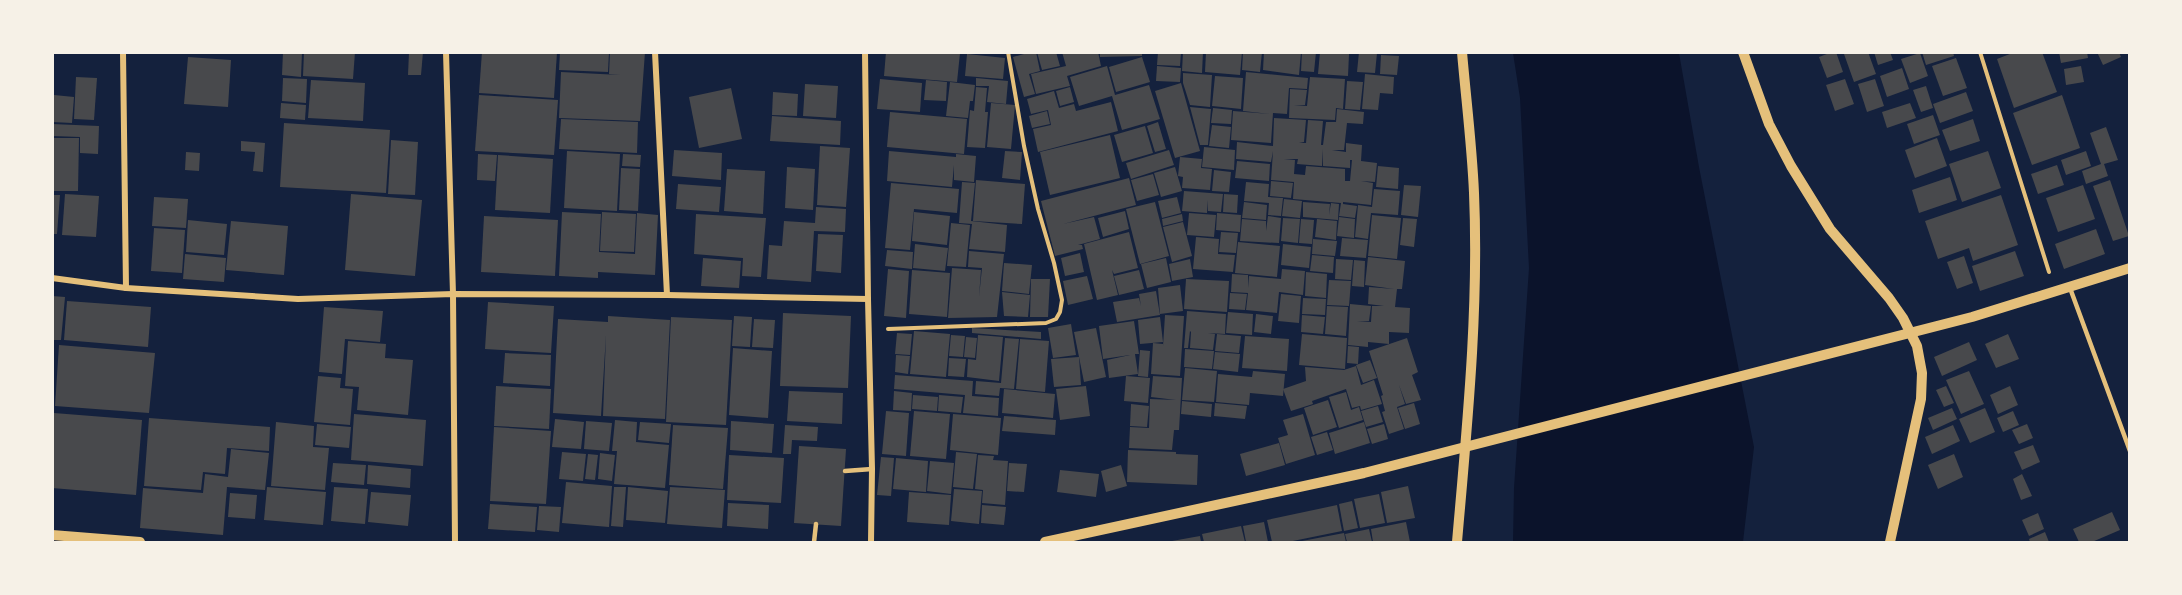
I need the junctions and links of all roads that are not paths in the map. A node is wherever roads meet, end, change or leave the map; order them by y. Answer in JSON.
{"nodes":[{"id":1,"x":123,"y":52,"type":"edge"},
{"id":2,"x":446,"y":52,"type":"edge"},
{"id":3,"x":655,"y":52,"type":"edge"},
{"id":4,"x":865,"y":52,"type":"edge"},
{"id":5,"x":1462,"y":52,"type":"edge"},
{"id":6,"x":1743,"y":52,"type":"edge"},
{"id":7,"x":2130,"y":268,"type":"edge"},
{"id":8,"x":52,"y":278,"type":"edge"},
{"id":9,"x":126,"y":288,"type":"junction"},
{"id":10,"x":2070,"y":288,"type":"junction"},
{"id":11,"x":453,"y":294,"type":"junction"},
{"id":12,"x":667,"y":295,"type":"junction"},
{"id":13,"x":868,"y":299,"type":"junction"},
{"id":14,"x":2130,"y":451,"type":"edge"},
{"id":15,"x":872,"y":469,"type":"junction"},
{"id":16,"x":845,"y":471,"type":"dead end"},
{"id":17,"x":816,"y":524,"type":"dead end"},
{"id":18,"x":52,"y":535,"type":"edge"},
{"id":19,"x":140,"y":543,"type":"edge"},
{"id":20,"x":455,"y":543,"type":"edge"},
{"id":21,"x":814,"y":543,"type":"edge"},
{"id":22,"x":871,"y":543,"type":"edge"},
{"id":23,"x":1044,"y":543,"type":"edge"},
{"id":24,"x":1457,"y":543,"type":"edge"},
{"id":25,"x":1890,"y":543,"type":"edge"}],
"edges":[{"from":1,"to":9,"type":"street"},
{"from":2,"to":11,"type":"street"},
{"from":3,"to":12,"type":"street"},
{"from":4,"to":13,"type":"street"},
{"from":5,"to":24,"type":"street"},
{"from":6,"to":25,"type":"street"},
{"from":7,"to":10,"type":"street"},
{"from":8,"to":9,"type":"street"},
{"from":9,"to":11,"type":"street"},
{"from":10,"to":14,"type":"lane"},
{"from":10,"to":23,"type":"street"},
{"from":11,"to":12,"type":"street"},
{"from":11,"to":20,"type":"street"},
{"from":12,"to":13,"type":"street"},
{"from":13,"to":15,"type":"street"},
{"from":15,"to":16,"type":"lane"},
{"from":15,"to":22,"type":"street"},
{"from":17,"to":21,"type":"lane"},
{"from":18,"to":19,"type":"street"}]}
